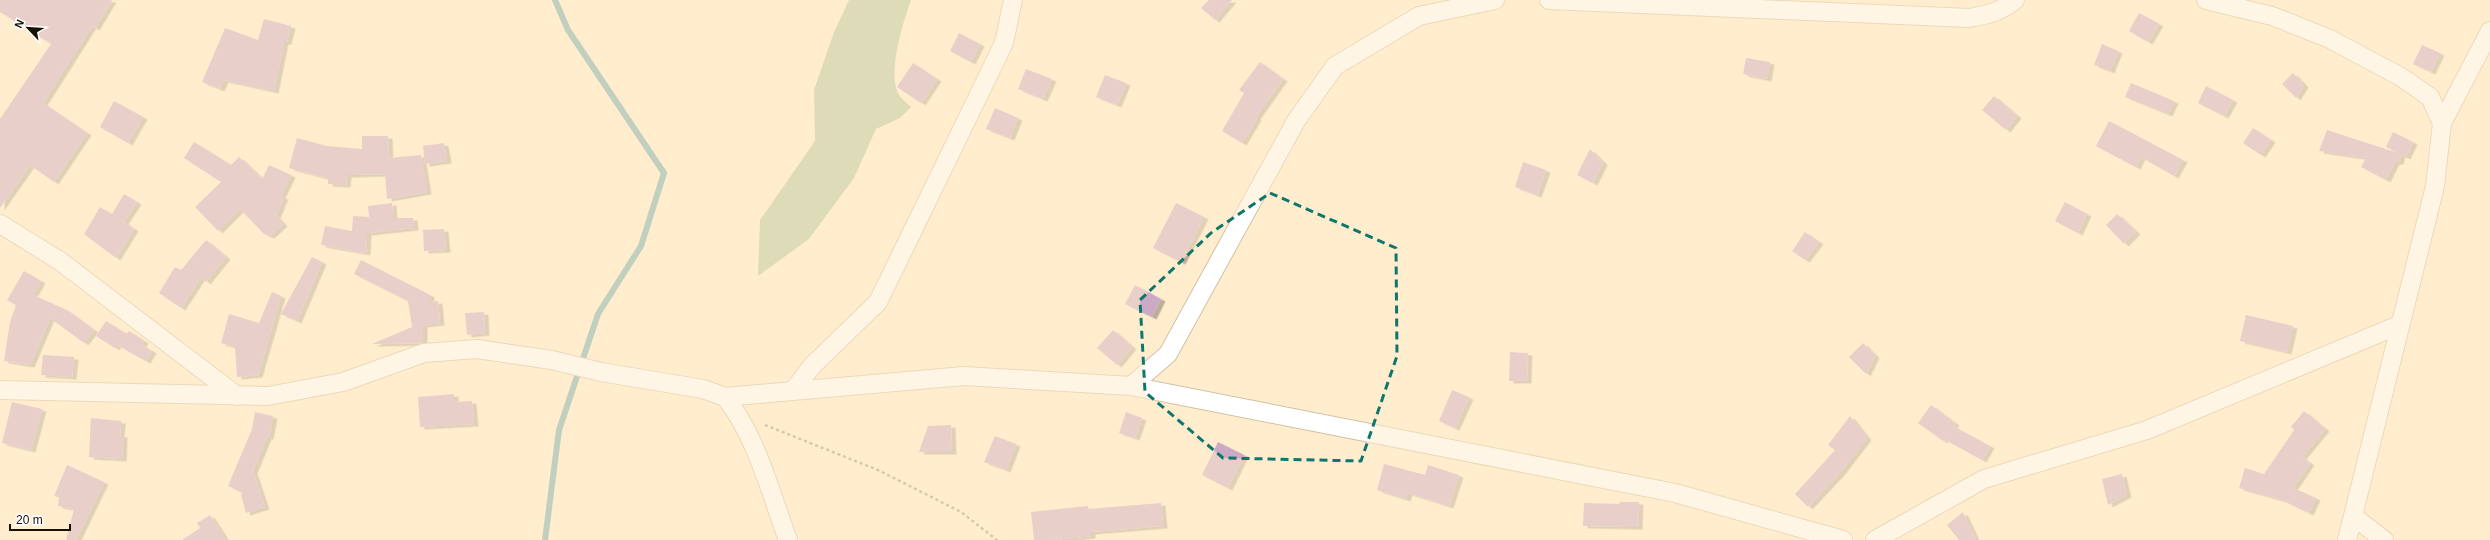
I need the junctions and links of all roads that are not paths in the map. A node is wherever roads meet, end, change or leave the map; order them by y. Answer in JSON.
{"nodes":[{"id":1,"x":1013,"y":0,"type":"edge"},
{"id":2,"x":1495,"y":0,"type":"edge"},
{"id":3,"x":1549,"y":0,"type":"edge"},
{"id":4,"x":2015,"y":0,"type":"edge"},
{"id":5,"x":2206,"y":0,"type":"edge"},
{"id":6,"x":2490,"y":31,"type":"edge"},
{"id":7,"x":2442,"y":123,"type":"junction"},
{"id":8,"x":0,"y":224,"type":"edge"},
{"id":9,"x":2399,"y":325,"type":"junction"},
{"id":10,"x":1131,"y":386,"type":"junction"},
{"id":11,"x":0,"y":390,"type":"edge"},
{"id":12,"x":793,"y":391,"type":"junction"},
{"id":13,"x":237,"y":396,"type":"junction"},
{"id":14,"x":725,"y":397,"type":"junction"},
{"id":15,"x":2353,"y":516,"type":"junction"},
{"id":16,"x":788,"y":540,"type":"edge"},
{"id":17,"x":1843,"y":540,"type":"edge"},
{"id":18,"x":1875,"y":540,"type":"edge"},
{"id":19,"x":2347,"y":540,"type":"edge"},
{"id":20,"x":2384,"y":540,"type":"edge"}],
"edges":[{"from":1,"to":12,"type":"street"},
{"from":2,"to":10,"type":"street"},
{"from":3,"to":4,"type":"street"},
{"from":5,"to":7,"type":"street"},
{"from":6,"to":7,"type":"street"},
{"from":7,"to":9,"type":"street"},
{"from":8,"to":13,"type":"street"},
{"from":9,"to":15,"type":"street"},
{"from":9,"to":18,"type":"street"},
{"from":10,"to":12,"type":"street"},
{"from":10,"to":17,"type":"street"},
{"from":11,"to":13,"type":"street"},
{"from":12,"to":14,"type":"street"},
{"from":13,"to":14,"type":"street"},
{"from":14,"to":16,"type":"street"},
{"from":15,"to":19,"type":"street"},
{"from":15,"to":20,"type":"street"}]}
